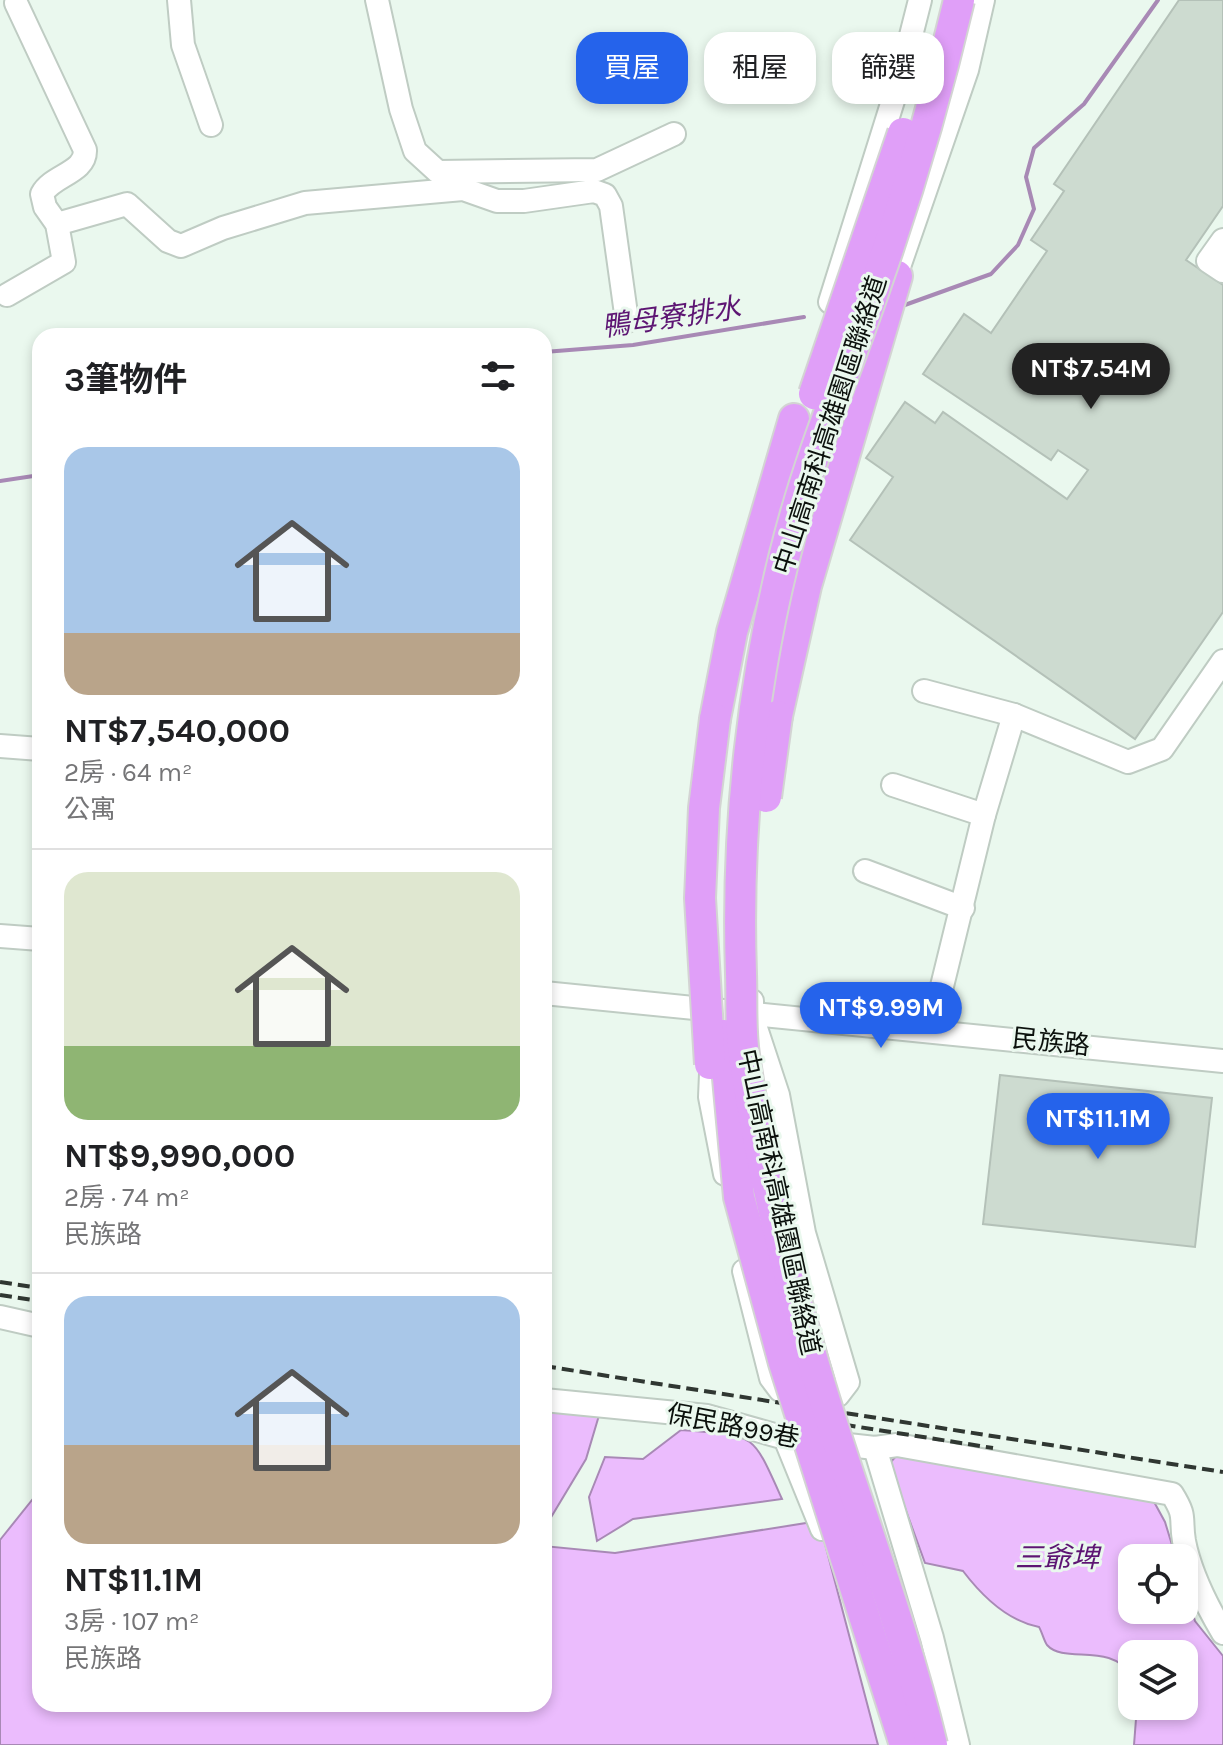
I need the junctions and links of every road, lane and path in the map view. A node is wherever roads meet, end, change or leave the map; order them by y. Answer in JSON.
{"nodes":[{"id":1,"x":179,"y":0,"type":"edge"},
{"id":2,"x":377,"y":0,"type":"edge"},
{"id":3,"x":920,"y":0,"type":"edge"},
{"id":4,"x":939,"y":0,"type":"edge"},
{"id":5,"x":959,"y":0,"type":"edge"},
{"id":6,"x":983,"y":0,"type":"edge"},
{"id":7,"x":16,"y":3,"type":"edge"},
{"id":8,"x":211,"y":125,"type":"dead end"},
{"id":9,"x":674,"y":134,"type":"dead end"},
{"id":10,"x":57,"y":224,"type":"junction"},
{"id":11,"x":1223,"y":240,"type":"edge"},
{"id":12,"x":1223,"y":271,"type":"edge"},
{"id":13,"x":897,"y":276,"type":"junction"},
{"id":14,"x":7,"y":295,"type":"dead end"},
{"id":15,"x":627,"y":321,"type":"dead end"},
{"id":16,"x":794,"y":419,"type":"junction"},
{"id":17,"x":1223,"y":661,"type":"edge"},
{"id":18,"x":924,"y":691,"type":"dead end"},
{"id":19,"x":1014,"y":715,"type":"junction"},
{"id":20,"x":0,"y":746,"type":"edge"},
{"id":21,"x":32,"y":748,"type":"edge"},
{"id":22,"x":893,"y":785,"type":"dead end"},
{"id":23,"x":984,"y":815,"type":"junction"},
{"id":24,"x":865,"y":871,"type":"dead end"},
{"id":25,"x":963,"y":908,"type":"junction"},
{"id":26,"x":0,"y":936,"type":"edge"},
{"id":27,"x":32,"y":938,"type":"edge"},
{"id":28,"x":552,"y":994,"type":"edge"},
{"id":29,"x":714,"y":1012,"type":"junction"},
{"id":30,"x":752,"y":1016,"type":"junction"},
{"id":31,"x":931,"y":1031,"type":"junction"},
{"id":32,"x":1223,"y":1061,"type":"edge"},
{"id":33,"x":772,"y":1194,"type":"junction"},
{"id":34,"x":739,"y":1197,"type":"junction"},
{"id":35,"x":0,"y":1317,"type":"edge"},
{"id":36,"x":32,"y":1324,"type":"edge"},
{"id":37,"x":552,"y":1401,"type":"edge"},
{"id":38,"x":785,"y":1438,"type":"junction"},
{"id":39,"x":875,"y":1448,"type":"junction"},
{"id":40,"x":1223,"y":1633,"type":"edge"},
{"id":41,"x":889,"y":1745,"type":"edge"},
{"id":42,"x":905,"y":1745,"type":"edge"},
{"id":43,"x":932,"y":1745,"type":"edge"},
{"id":44,"x":958,"y":1745,"type":"edge"}],
"edges":[{"from":1,"to":8,"type":"street"},
{"from":2,"to":9,"type":"street"},
{"from":3,"to":16,"type":"street"},
{"from":4,"to":34,"type":"highway","name":"中山高南科高雄園區聯絡道","bridge":true},
{"from":5,"to":33,"type":"highway","name":"中山高南科高雄園區聯絡道","bridge":true},
{"from":6,"to":13,"type":"street"},
{"from":7,"to":10,"type":"street"},
{"from":10,"to":14,"type":"street"},
{"from":10,"to":15,"type":"street"},
{"from":11,"to":12,"type":"street"},
{"from":13,"to":30,"type":"street"},
{"from":13,"to":33,"type":"highway","bridge":true},
{"from":16,"to":29,"type":"street"},
{"from":16,"to":34,"type":"highway","bridge":true},
{"from":17,"to":19,"type":"street"},
{"from":18,"to":19,"type":"street"},
{"from":19,"to":23,"type":"street"},
{"from":20,"to":21,"type":"street"},
{"from":22,"to":23,"type":"street"},
{"from":23,"to":25,"type":"street"},
{"from":24,"to":25,"type":"street"},
{"from":25,"to":31,"type":"street"},
{"from":26,"to":27,"type":"street"},
{"from":28,"to":29,"type":"street","name":"民族路"},
{"from":29,"to":30,"type":"street","name":"民族路"},
{"from":29,"to":30,"type":"street"},
{"from":30,"to":31,"type":"street","name":"民族路"},
{"from":31,"to":32,"type":"street","name":"民族路"},
{"from":33,"to":43,"type":"highway","name":"中山高南科高雄園區聯絡道","bridge":true},
{"from":34,"to":42,"type":"highway","name":"中山高南科高雄園區聯絡道","bridge":true},
{"from":35,"to":36,"type":"street"},
{"from":37,"to":38,"type":"street","name":"保民路99巷"},
{"from":38,"to":39,"type":"street","name":"保民路99巷"},
{"from":38,"to":41,"type":"street"},
{"from":39,"to":40,"type":"street","name":"保民路99巷"},
{"from":39,"to":44,"type":"street"}]}
